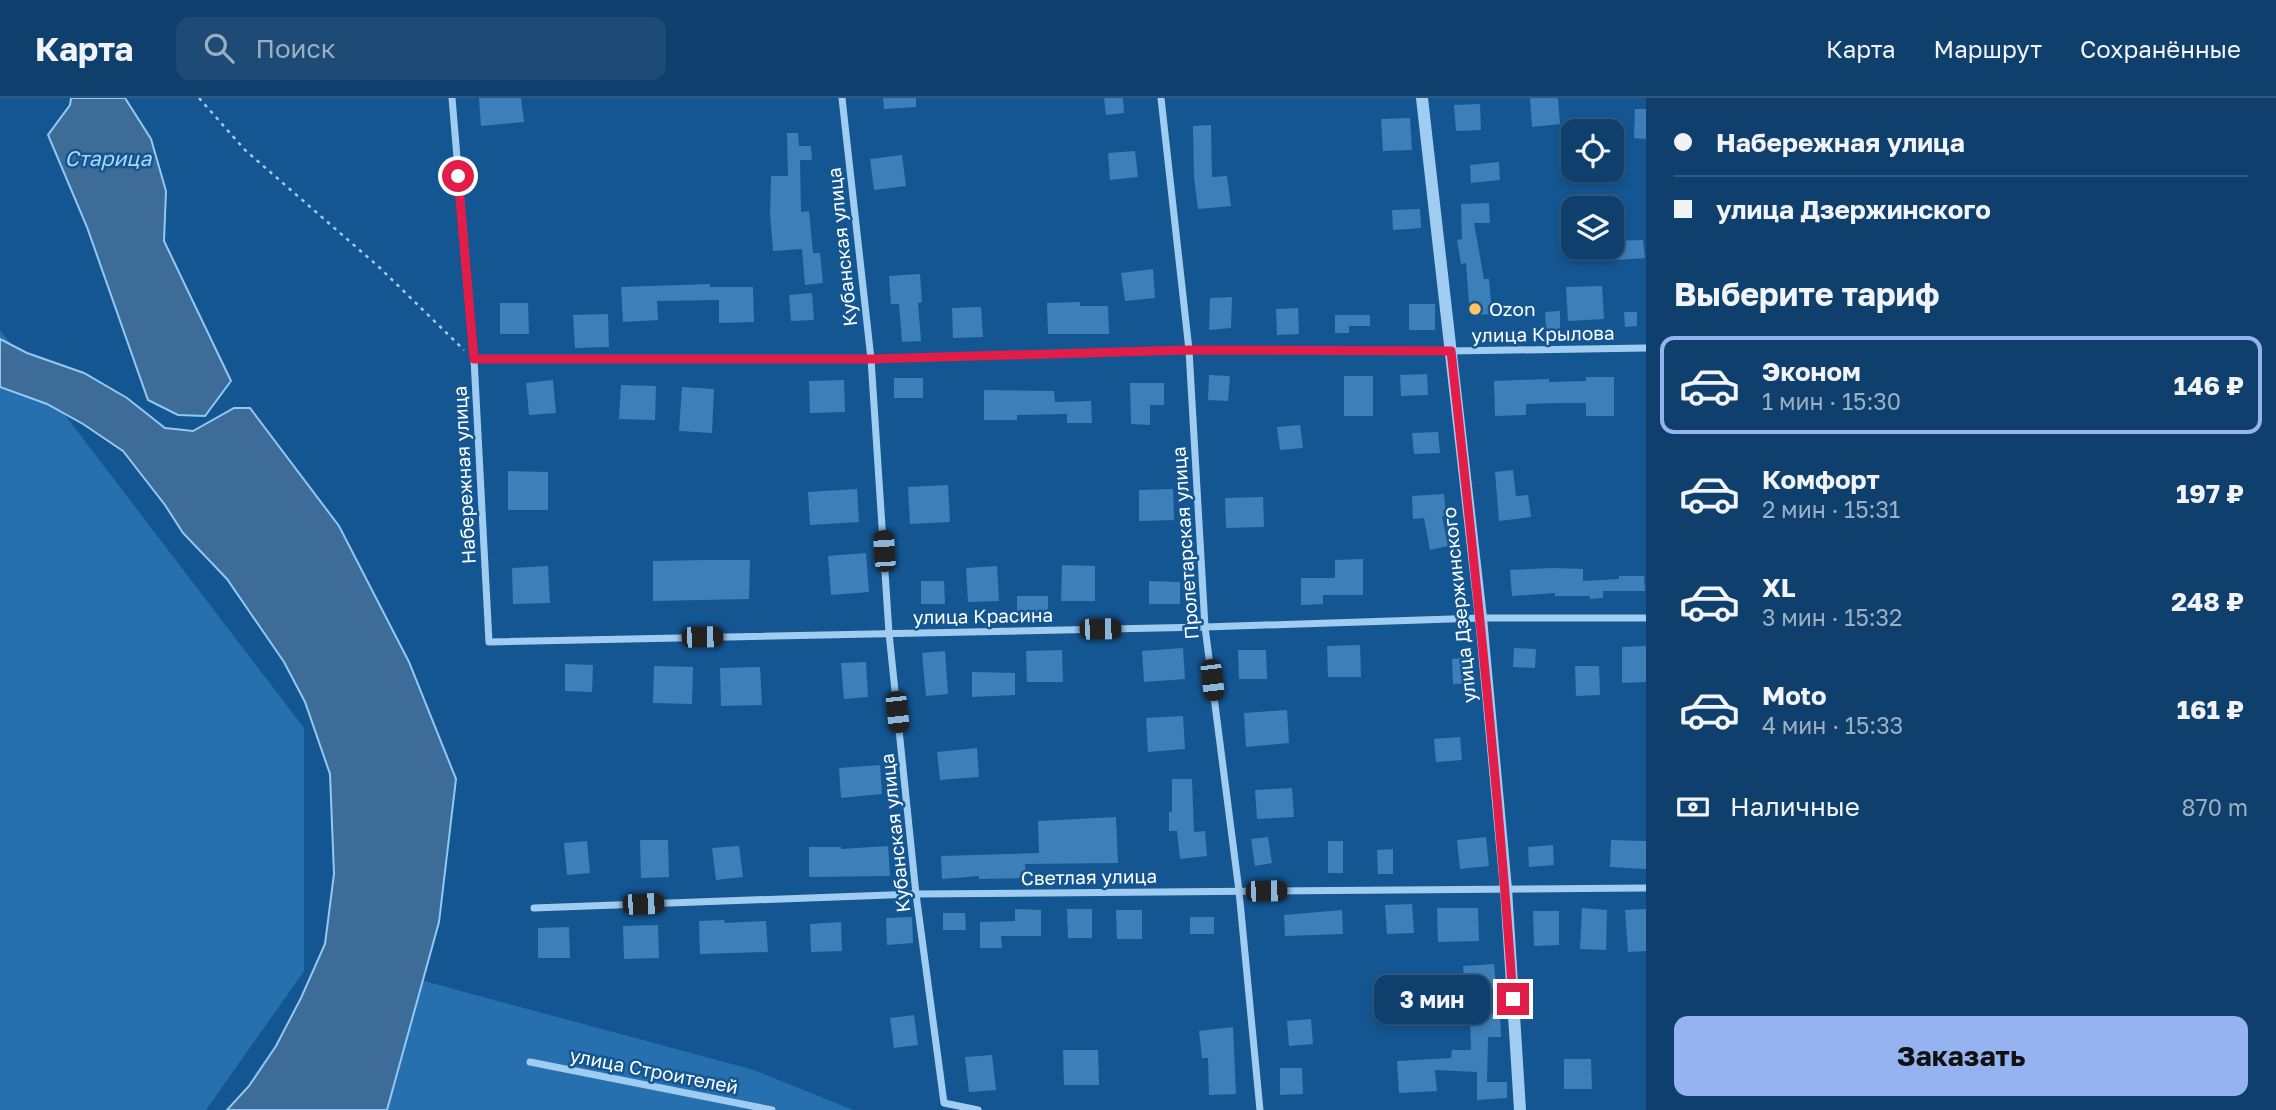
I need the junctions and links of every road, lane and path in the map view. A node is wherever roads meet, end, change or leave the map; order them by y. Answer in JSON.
{"nodes":[{"id":1,"x":199,"y":98,"type":"edge"},
{"id":2,"x":452,"y":98,"type":"edge"},
{"id":3,"x":842,"y":98,"type":"edge"},
{"id":4,"x":1161,"y":98,"type":"edge"},
{"id":5,"x":1422,"y":98,"type":"edge"},
{"id":6,"x":1646,"y":348,"type":"edge"},
{"id":7,"x":1189,"y":350,"type":"junction"},
{"id":8,"x":1451,"y":351,"type":"junction"},
{"id":9,"x":474,"y":359,"type":"junction"},
{"id":10,"x":871,"y":359,"type":"junction"},
{"id":11,"x":1481,"y":618,"type":"junction"},
{"id":12,"x":1646,"y":618,"type":"edge"},
{"id":13,"x":1205,"y":627,"type":"junction"},
{"id":14,"x":889,"y":633,"type":"junction"},
{"id":15,"x":489,"y":642,"type":"joint"},
{"id":16,"x":1646,"y":888,"type":"edge"},
{"id":17,"x":1506,"y":889,"type":"junction"},
{"id":18,"x":1239,"y":891,"type":"junction"},
{"id":19,"x":916,"y":894,"type":"junction"},
{"id":20,"x":534,"y":908,"type":"dead end"},
{"id":21,"x":530,"y":1062,"type":"dead end"},
{"id":22,"x":772,"y":1110,"type":"edge"},
{"id":23,"x":978,"y":1110,"type":"edge"},
{"id":24,"x":1260,"y":1110,"type":"edge"},
{"id":25,"x":1520,"y":1110,"type":"edge"}],
"edges":[{"from":1,"to":9,"type":"path"},
{"from":2,"to":9,"type":"street","name":"Набережная улица"},
{"from":3,"to":10,"type":"street","name":"Кубанская улица"},
{"from":4,"to":7,"type":"street","name":"Пролетарская улица"},
{"from":5,"to":8,"type":"street","name":"улица Дзержинского"},
{"from":6,"to":8,"type":"street","name":"улица Крылова"},
{"from":7,"to":8,"type":"street","name":"улица Крылова"},
{"from":7,"to":10,"type":"street","name":"улица Крылова"},
{"from":7,"to":13,"type":"street","name":"Пролетарская улица"},
{"from":8,"to":11,"type":"street","name":"улица Дзержинского"},
{"from":9,"to":10,"type":"street","name":"улица Крылова"},
{"from":9,"to":15,"type":"street","name":"Набережная улица"},
{"from":10,"to":14,"type":"street","name":"Кубанская улица"},
{"from":11,"to":12,"type":"street","name":"улица Красина"},
{"from":11,"to":13,"type":"street","name":"улица Красина"},
{"from":11,"to":17,"type":"street","name":"улица Дзержинского"},
{"from":13,"to":14,"type":"street","name":"улица Красина"},
{"from":13,"to":18,"type":"street","name":"Пролетарская улица"},
{"from":14,"to":15,"type":"street","name":"улица Красина"},
{"from":14,"to":19,"type":"street","name":"Кубанская улица"},
{"from":16,"to":17,"type":"street","name":"Светлая улица"},
{"from":17,"to":18,"type":"street","name":"Светлая улица"},
{"from":17,"to":25,"type":"street","name":"улица Дзержинского"},
{"from":18,"to":19,"type":"street","name":"Светлая улица"},
{"from":18,"to":24,"type":"street","name":"Пролетарская улица"},
{"from":19,"to":20,"type":"street","name":"Светлая улица"},
{"from":19,"to":23,"type":"street","name":"Кубанская улица"},
{"from":21,"to":22,"type":"street","name":"улица Строителей"}]}
